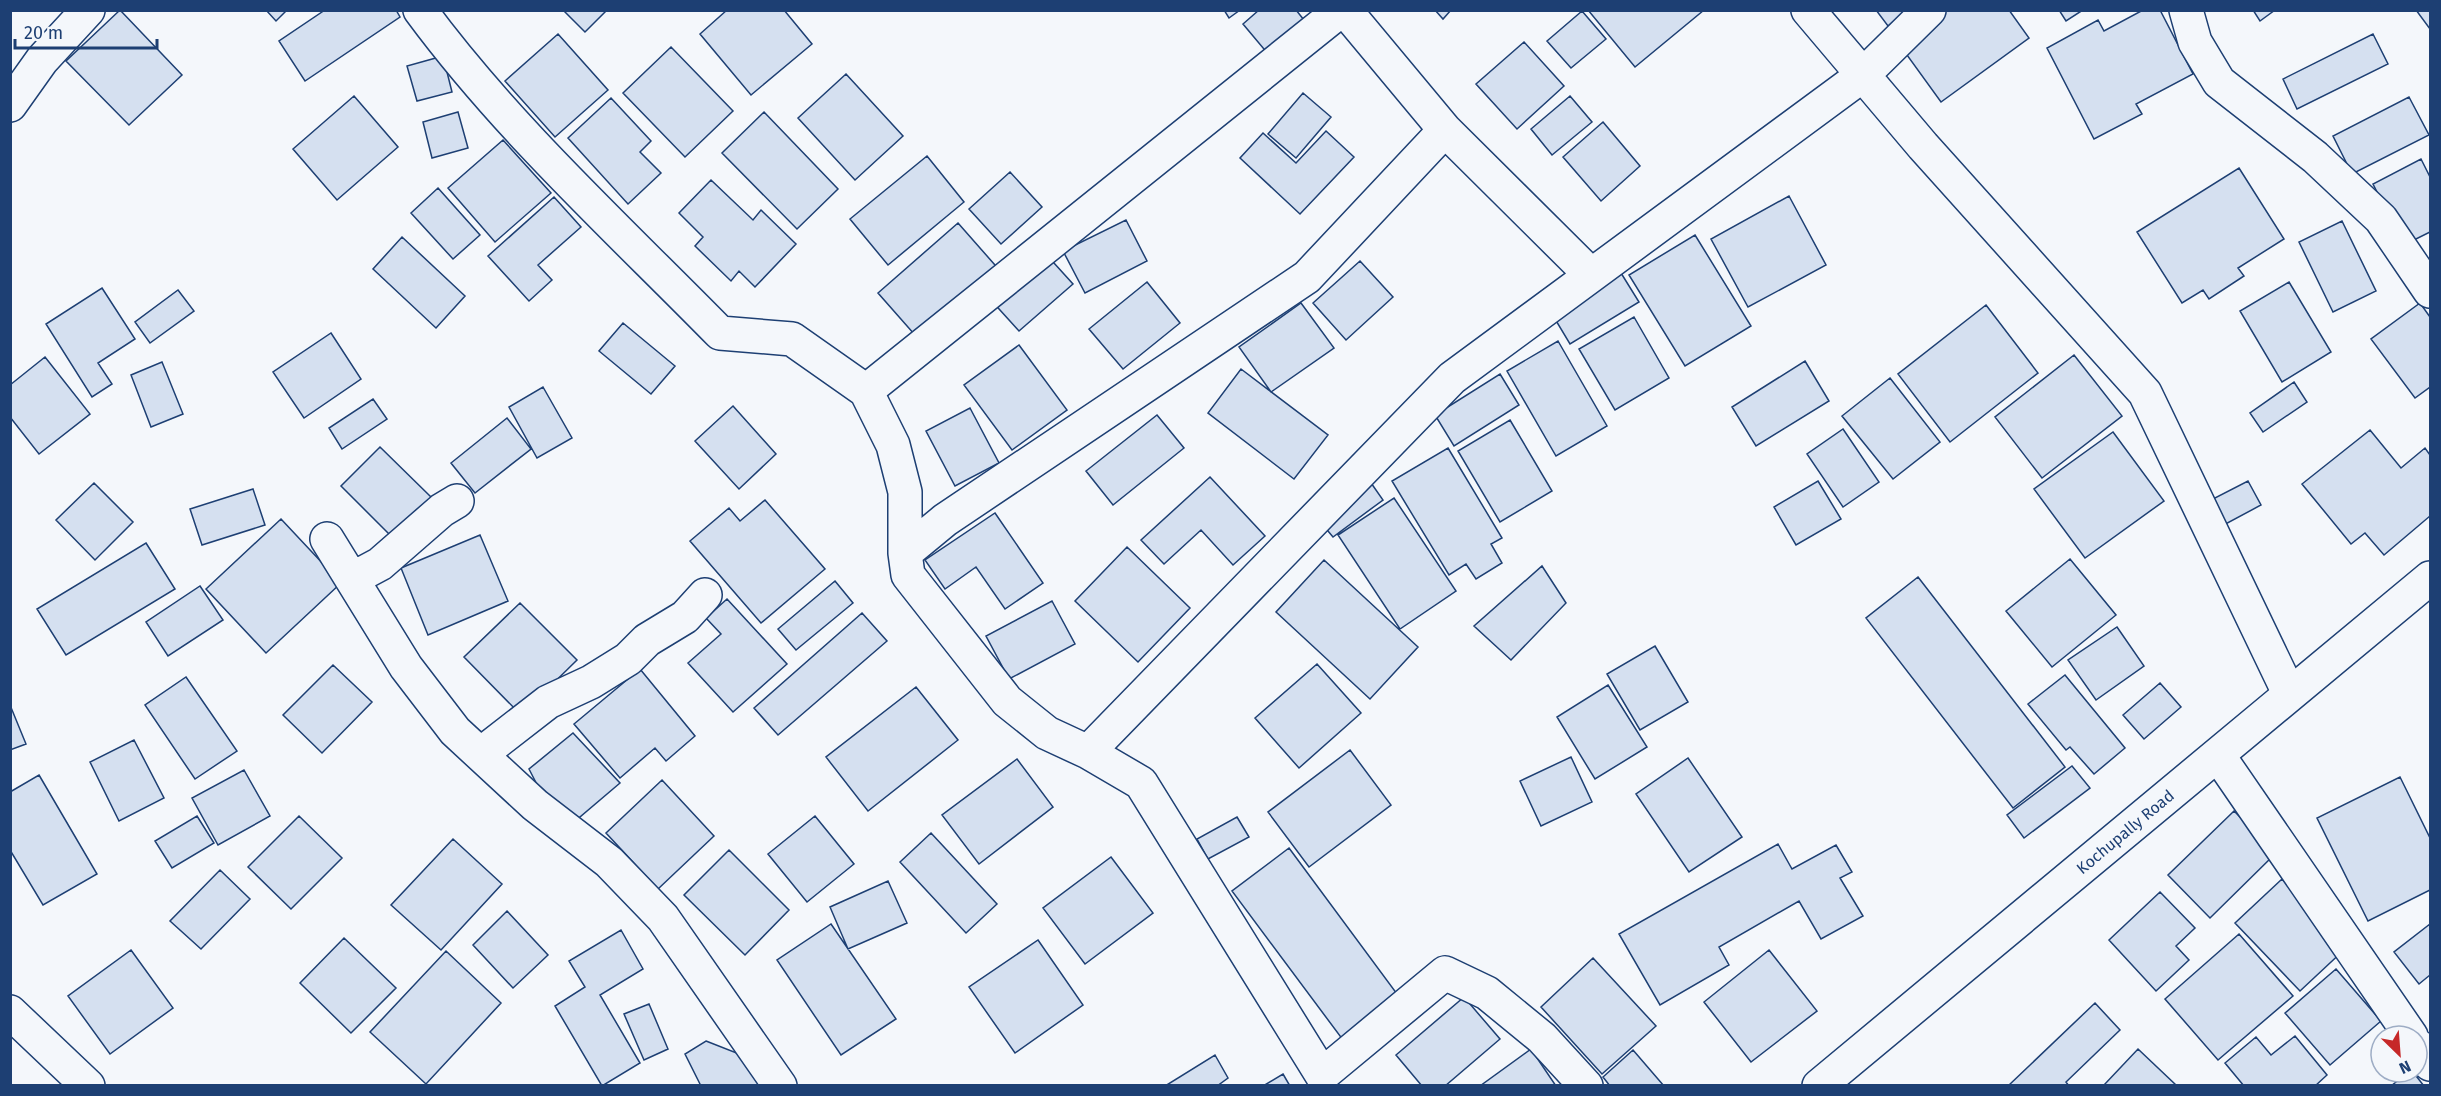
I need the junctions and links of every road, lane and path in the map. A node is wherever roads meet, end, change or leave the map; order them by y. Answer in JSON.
{"nodes":[{"id":1,"x":88,"y":10,"type":"edge"},
{"id":2,"x":420,"y":10,"type":"edge"},
{"id":3,"x":1343,"y":10,"type":"edge"},
{"id":4,"x":1808,"y":10,"type":"edge"},
{"id":5,"x":1929,"y":10,"type":"edge"},
{"id":6,"x":2186,"y":10,"type":"edge"},
{"id":7,"x":1863,"y":75,"type":"junction"},
{"id":8,"x":10,"y":105,"type":"edge"},
{"id":9,"x":1445,"y":130,"type":"junction"},
{"id":10,"x":1592,"y":275,"type":"junction"},
{"id":11,"x":2430,"y":291,"type":"edge"},
{"id":12,"x":866,"y":391,"type":"junction"},
{"id":13,"x":457,"y":501,"type":"dead end"},
{"id":14,"x":327,"y":539,"type":"dead end"},
{"id":15,"x":905,"y":553,"type":"junction"},
{"id":16,"x":2430,"y":578,"type":"edge"},
{"id":17,"x":352,"y":579,"type":"junction"},
{"id":18,"x":705,"y":595,"type":"dead end"},
{"id":19,"x":2289,"y":693,"type":"junction"},
{"id":20,"x":1088,"y":752,"type":"junction"},
{"id":21,"x":481,"y":754,"type":"junction"},
{"id":22,"x":2218,"y":755,"type":"junction"},
{"id":23,"x":10,"y":1012,"type":"edge"},
{"id":24,"x":2403,"y":1024,"type":"edge"},
{"id":25,"x":88,"y":1086,"type":"edge"},
{"id":26,"x":780,"y":1086,"type":"edge"},
{"id":27,"x":1586,"y":1086,"type":"edge"},
{"id":28,"x":1819,"y":1086,"type":"edge"}],
"edges":[{"from":1,"to":8,"type":"street"},
{"from":2,"to":12,"type":"street"},
{"from":3,"to":9,"type":"street"},
{"from":3,"to":12,"type":"street"},
{"from":4,"to":7,"type":"street"},
{"from":5,"to":7,"type":"street"},
{"from":6,"to":11,"type":"street"},
{"from":7,"to":10,"type":"street"},
{"from":7,"to":19,"type":"street"},
{"from":9,"to":10,"type":"street"},
{"from":9,"to":15,"type":"street"},
{"from":10,"to":20,"type":"street"},
{"from":12,"to":15,"type":"street"},
{"from":13,"to":17,"type":"street"},
{"from":14,"to":17,"type":"street"},
{"from":15,"to":20,"type":"street"},
{"from":16,"to":19,"type":"street","name":"Kochupally Road"},
{"from":17,"to":21,"type":"street"},
{"from":18,"to":21,"type":"street"},
{"from":19,"to":22,"type":"street","name":"Kochupally Road"},
{"from":20,"to":27,"type":"street"},
{"from":21,"to":26,"type":"street"},
{"from":22,"to":24,"type":"street"},
{"from":22,"to":28,"type":"street","name":"Kochupally Road"},
{"from":23,"to":25,"type":"street"}]}
